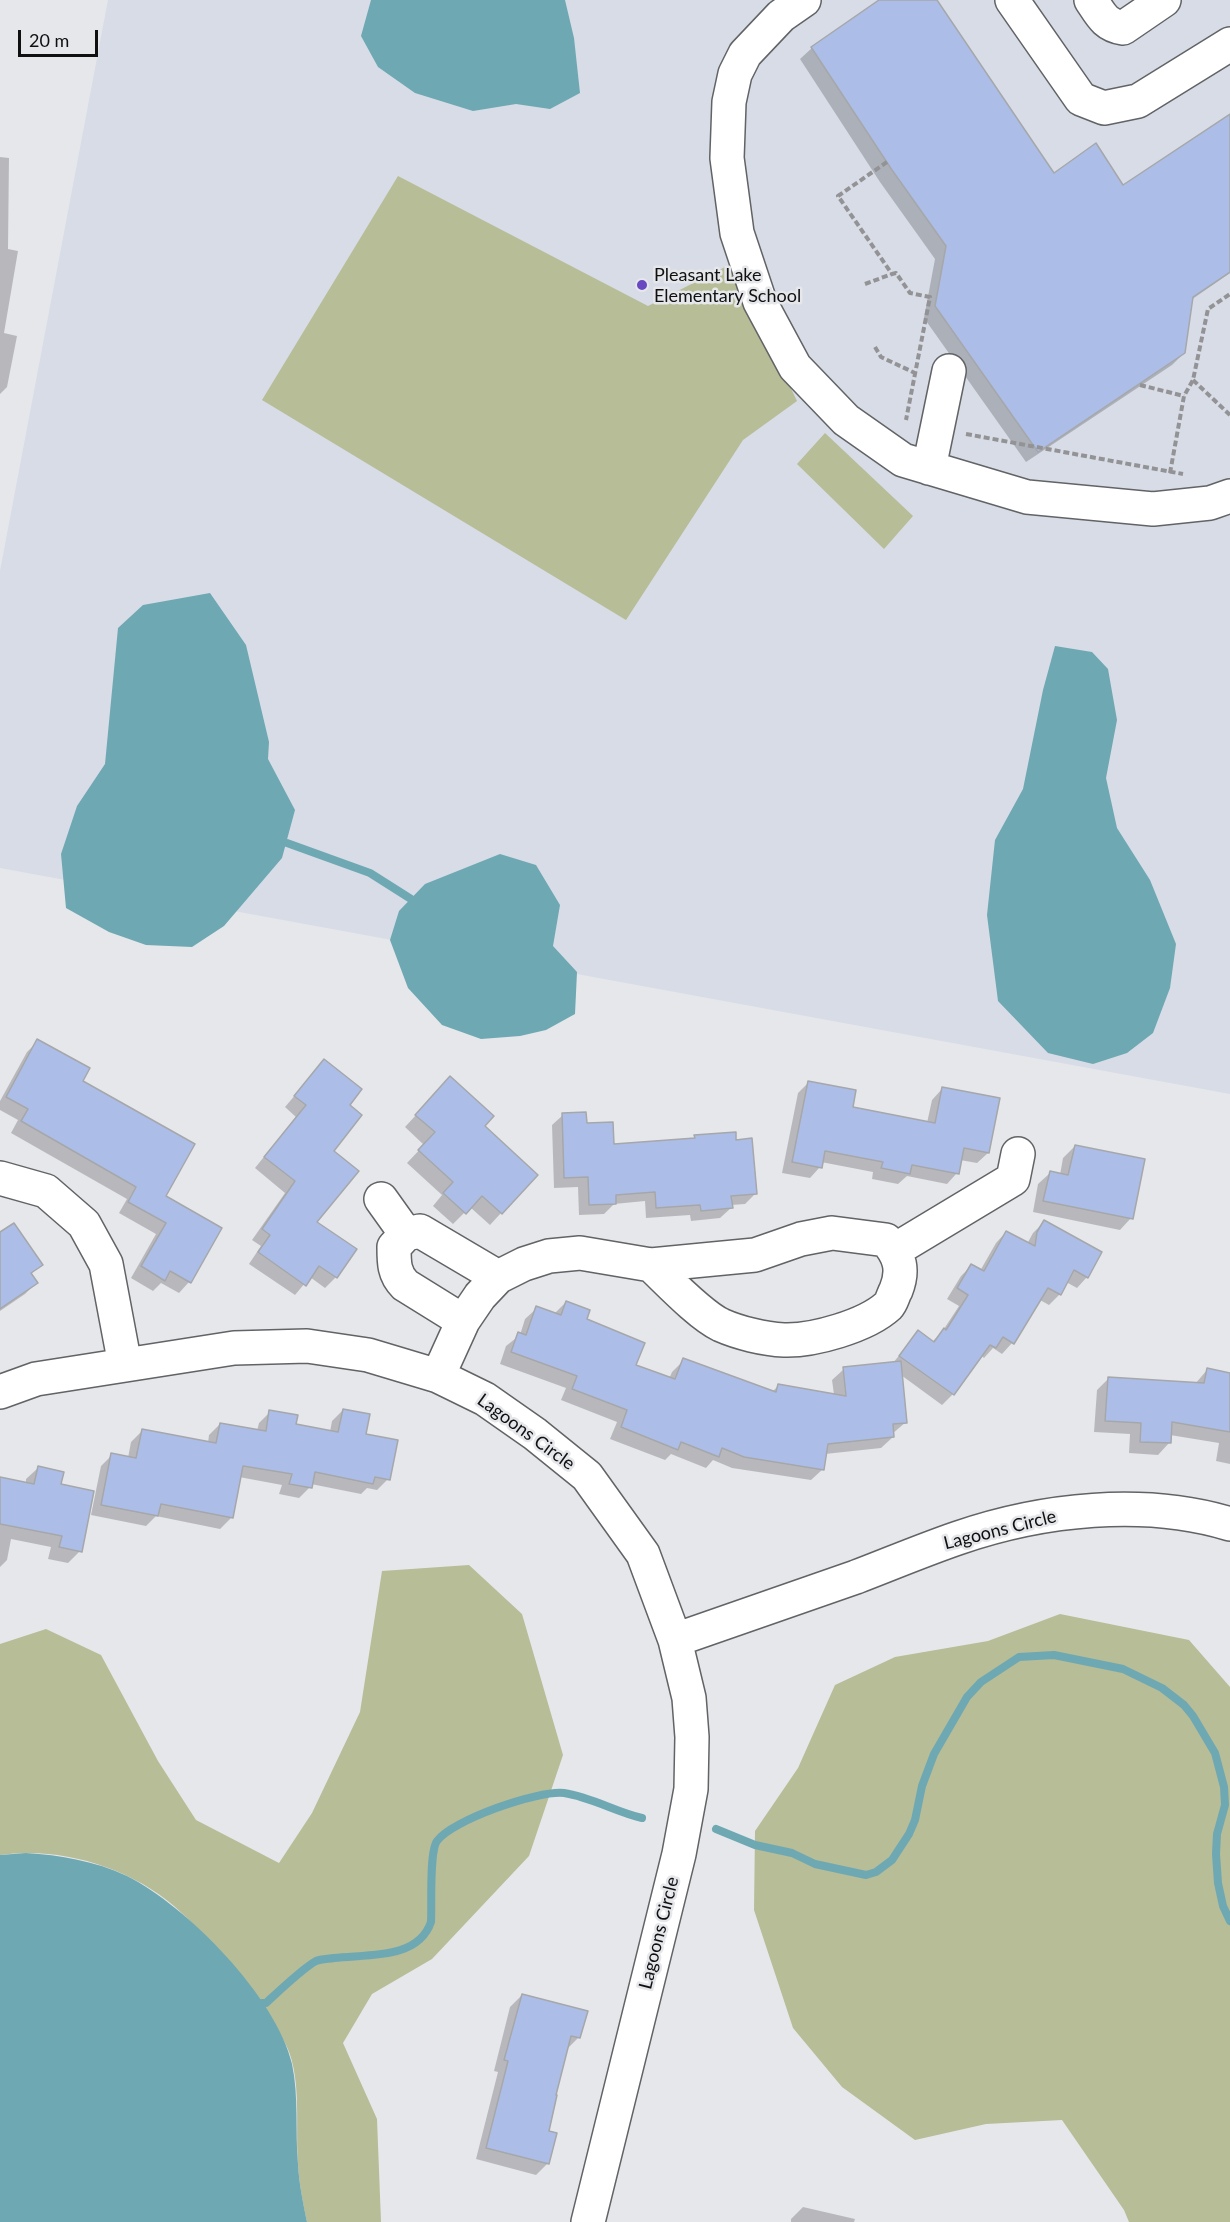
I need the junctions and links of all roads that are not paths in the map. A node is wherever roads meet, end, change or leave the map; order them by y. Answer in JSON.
{"nodes":[{"id":1,"x":804,"y":0,"type":"edge"},
{"id":2,"x":1012,"y":0,"type":"edge"},
{"id":3,"x":1091,"y":0,"type":"edge"},
{"id":4,"x":1164,"y":0,"type":"edge"},
{"id":5,"x":1230,"y":44,"type":"edge"},
{"id":6,"x":949,"y":371,"type":"dead end"},
{"id":7,"x":929,"y":468,"type":"junction"},
{"id":8,"x":1230,"y":496,"type":"edge"},
{"id":9,"x":1018,"y":1154,"type":"dead end"},
{"id":10,"x":0,"y":1178,"type":"edge"},
{"id":11,"x":381,"y":1199,"type":"dead end"},
{"id":12,"x":406,"y":1234,"type":"junction"},
{"id":13,"x":895,"y":1250,"type":"junction"},
{"id":14,"x":651,"y":1264,"type":"junction"},
{"id":15,"x":498,"y":1277,"type":"junction"},
{"id":16,"x":463,"y":1321,"type":"junction"},
{"id":17,"x":125,"y":1365,"type":"junction"},
{"id":18,"x":438,"y":1376,"type":"junction"},
{"id":19,"x":0,"y":1392,"type":"edge"},
{"id":20,"x":1230,"y":1524,"type":"edge"},
{"id":21,"x":675,"y":1640,"type":"junction"},
{"id":22,"x":588,"y":2222,"type":"edge"}],
"edges":[{"from":1,"to":7,"type":"street"},
{"from":2,"to":5,"type":"street"},
{"from":3,"to":4,"type":"street"},
{"from":6,"to":7,"type":"street"},
{"from":7,"to":8,"type":"street"},
{"from":9,"to":13,"type":"street"},
{"from":10,"to":17,"type":"street"},
{"from":11,"to":12,"type":"street"},
{"from":12,"to":15,"type":"street"},
{"from":12,"to":16,"type":"street"},
{"from":13,"to":14,"type":"street"},
{"from":13,"to":14,"type":"street"},
{"from":14,"to":15,"type":"street"},
{"from":15,"to":16,"type":"street"},
{"from":16,"to":18,"type":"street"},
{"from":17,"to":18,"type":"street","name":"Lagoons Circle"},
{"from":17,"to":19,"type":"street","name":"Lagoons Circle"},
{"from":18,"to":21,"type":"street","name":"Lagoons Circle"},
{"from":20,"to":21,"type":"street","name":"Lagoons Circle"},
{"from":21,"to":22,"type":"street","name":"Lagoons Circle"}]}
